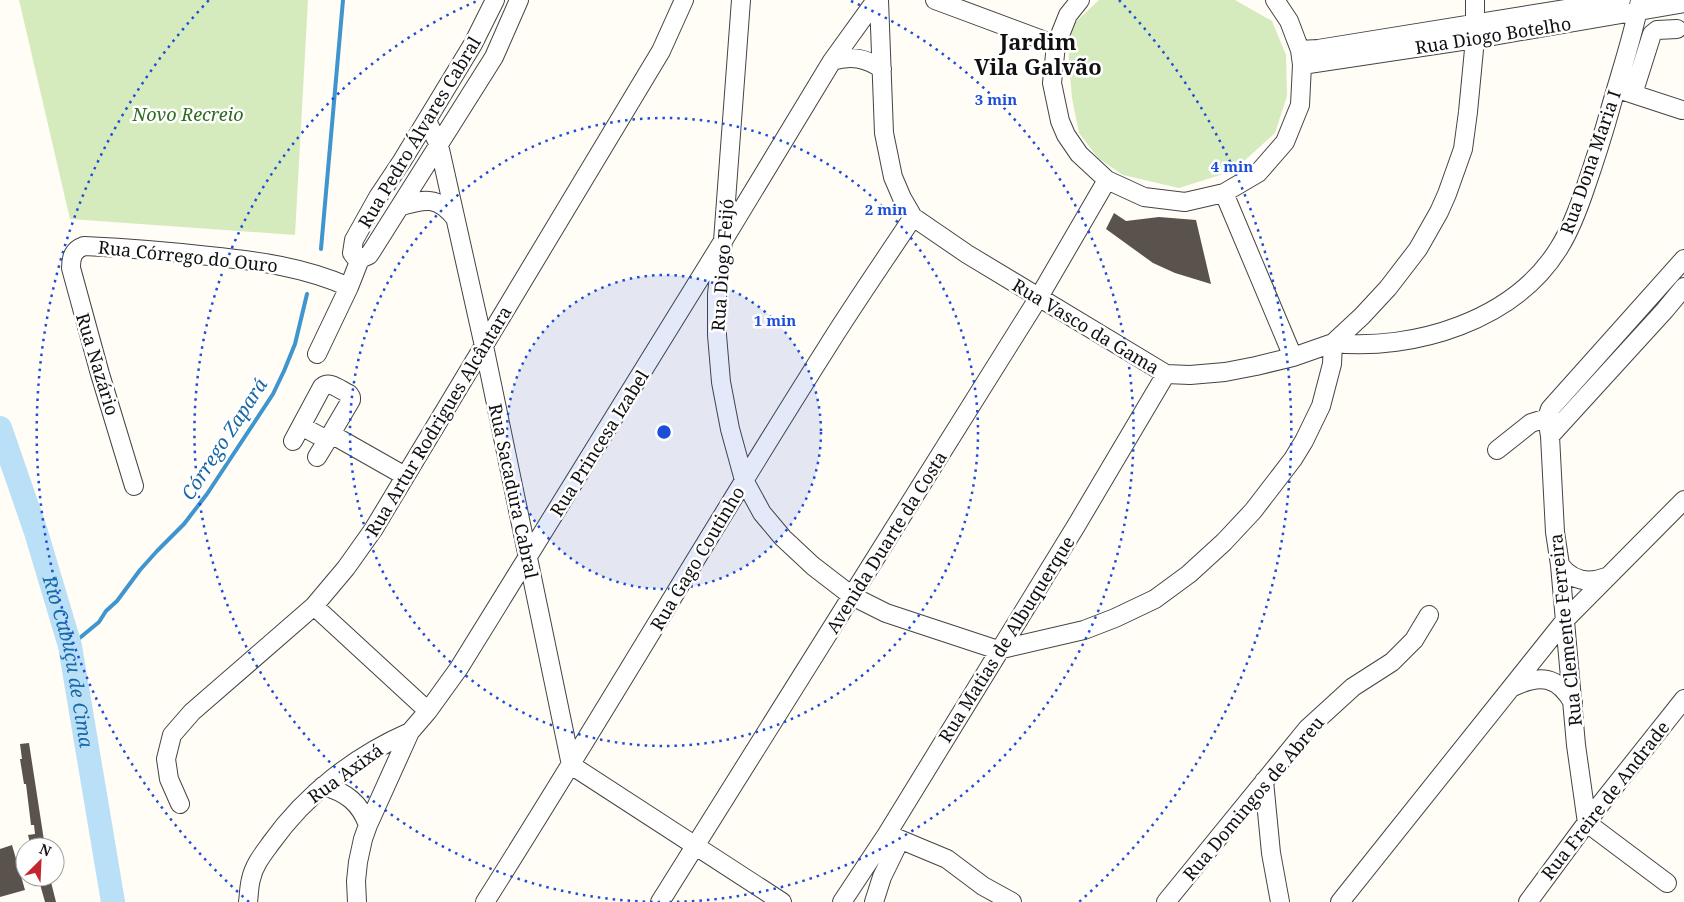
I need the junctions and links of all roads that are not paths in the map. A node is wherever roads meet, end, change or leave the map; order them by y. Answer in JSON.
{"nodes":[{"id":1,"x":684,"y":0,"type":"edge"},
{"id":2,"x":741,"y":0,"type":"edge"},
{"id":3,"x":877,"y":0,"type":"edge"},
{"id":4,"x":935,"y":0,"type":"edge"},
{"id":5,"x":1080,"y":0,"type":"edge"},
{"id":6,"x":1275,"y":0,"type":"edge"},
{"id":7,"x":1621,"y":0,"type":"edge"},
{"id":8,"x":494,"y":1,"type":"edge"},
{"id":9,"x":1474,"y":1,"type":"edge"},
{"id":10,"x":1684,"y":3,"type":"edge"},
{"id":11,"x":517,"y":6,"type":"edge"},
{"id":12,"x":1638,"y":6,"type":"edge"},
{"id":13,"x":1677,"y":29,"type":"dead end"},
{"id":14,"x":1474,"y":32,"type":"junction"},
{"id":15,"x":1056,"y":45,"type":"junction"},
{"id":16,"x":1301,"y":58,"type":"junction"},
{"id":17,"x":832,"y":61,"type":"junction"},
{"id":18,"x":882,"y":69,"type":"junction"},
{"id":19,"x":1616,"y":89,"type":"junction"},
{"id":20,"x":1633,"y":94,"type":"junction"},
{"id":21,"x":1682,"y":110,"type":"dead end"},
{"id":22,"x":427,"y":121,"type":"junction"},
{"id":23,"x":439,"y":145,"type":"junction"},
{"id":24,"x":1108,"y":180,"type":"junction"},
{"id":25,"x":1224,"y":193,"type":"junction"},
{"id":26,"x":401,"y":206,"type":"junction"},
{"id":27,"x":913,"y":217,"type":"junction"},
{"id":28,"x":456,"y":218,"type":"junction"},
{"id":29,"x":723,"y":241,"type":"junction"},
{"id":30,"x":84,"y":246,"type":"joint"},
{"id":31,"x":360,"y":259,"type":"junction"},
{"id":32,"x":1684,"y":259,"type":"edge"},
{"id":33,"x":350,"y":287,"type":"junction"},
{"id":34,"x":1684,"y":288,"type":"edge"},
{"id":35,"x":1039,"y":297,"type":"junction"},
{"id":36,"x":1333,"y":343,"type":"junction"},
{"id":37,"x":484,"y":346,"type":"junction"},
{"id":38,"x":317,"y":354,"type":"dead end"},
{"id":39,"x":1293,"y":357,"type":"junction"},
{"id":40,"x":1166,"y":374,"type":"junction"},
{"id":41,"x":1552,"y":426,"type":"junction"},
{"id":42,"x":329,"y":437,"type":"junction"},
{"id":43,"x":1497,"y":450,"type":"dead end"},
{"id":44,"x":317,"y":457,"type":"dead end"},
{"id":45,"x":405,"y":476,"type":"junction"},
{"id":46,"x":744,"y":480,"type":"junction"},
{"id":47,"x":134,"y":486,"type":"dead end"},
{"id":48,"x":1684,"y":500,"type":"edge"},
{"id":49,"x":528,"y":557,"type":"junction"},
{"id":50,"x":1560,"y":565,"type":"junction"},
{"id":51,"x":1606,"y":577,"type":"junction"},
{"id":52,"x":852,"y":596,"type":"junction"},
{"id":53,"x":314,"y":606,"type":"junction"},
{"id":54,"x":1429,"y":615,"type":"dead end"},
{"id":55,"x":1566,"y":619,"type":"junction"},
{"id":56,"x":998,"y":650,"type":"junction"},
{"id":57,"x":1511,"y":688,"type":"junction"},
{"id":58,"x":1684,"y":699,"type":"edge"},
{"id":59,"x":1572,"y":703,"type":"junction"},
{"id":60,"x":428,"y":711,"type":"junction"},
{"id":61,"x":410,"y":732,"type":"junction"},
{"id":62,"x":571,"y":765,"type":"junction"},
{"id":63,"x":1264,"y":781,"type":"junction"},
{"id":64,"x":323,"y":786,"type":"junction"},
{"id":65,"x":180,"y":804,"type":"dead end"},
{"id":66,"x":1586,"y":823,"type":"junction"},
{"id":67,"x":368,"y":825,"type":"junction"},
{"id":68,"x":893,"y":837,"type":"junction"},
{"id":69,"x":695,"y":845,"type":"junction"},
{"id":70,"x":1667,"y":883,"type":"dead end"},
{"id":71,"x":248,"y":902,"type":"edge"},
{"id":72,"x":357,"y":902,"type":"edge"},
{"id":73,"x":485,"y":902,"type":"edge"},
{"id":74,"x":660,"y":902,"type":"edge"},
{"id":75,"x":782,"y":902,"type":"edge"},
{"id":76,"x":842,"y":902,"type":"edge"},
{"id":77,"x":874,"y":902,"type":"edge"},
{"id":78,"x":1012,"y":902,"type":"edge"},
{"id":79,"x":1166,"y":902,"type":"edge"},
{"id":80,"x":1280,"y":902,"type":"edge"},
{"id":81,"x":1340,"y":902,"type":"edge"},
{"id":82,"x":1528,"y":902,"type":"edge"}],
"edges":[{"from":1,"to":37,"type":"street","name":"Rua Artur Rodrigues Alcântara"},
{"from":2,"to":29,"type":"street","name":"Rua Diogo Feijó"},
{"from":3,"to":17,"type":"street","name":"Rua Princesa Izabel"},
{"from":3,"to":18,"type":"street"},
{"from":4,"to":15,"type":"street"},
{"from":5,"to":15,"type":"street"},
{"from":6,"to":16,"type":"street"},
{"from":7,"to":14,"type":"street","name":"Rua Diogo Botelho"},
{"from":8,"to":11,"type":"street","name":"Rua Pedro Álvares Cabral"},
{"from":8,"to":22,"type":"street","name":"Rua Pedro Álvares Cabral"},
{"from":9,"to":14,"type":"street"},
{"from":10,"to":12,"type":"street","name":"Rua Diogo Botelho"},
{"from":11,"to":23,"type":"street","name":"Rua Pedro Álvares Cabral"},
{"from":12,"to":14,"type":"street","name":"Rua Diogo Botelho"},
{"from":12,"to":19,"type":"street","name":"Rua Dona Maria I"},
{"from":13,"to":20,"type":"street"},
{"from":14,"to":16,"type":"street","name":"Rua Diogo Botelho"},
{"from":14,"to":36,"type":"street"},
{"from":15,"to":24,"type":"street"},
{"from":16,"to":25,"type":"street"},
{"from":17,"to":18,"type":"street"},
{"from":17,"to":29,"type":"street","name":"Rua Princesa Izabel"},
{"from":18,"to":27,"type":"street"},
{"from":19,"to":20,"type":"street"},
{"from":19,"to":36,"type":"street","name":"Rua Dona Maria I"},
{"from":20,"to":21,"type":"street"},
{"from":22,"to":23,"type":"street","name":"Rua Sacadura Cabral"},
{"from":22,"to":31,"type":"street","name":"Rua Pedro Álvares Cabral"},
{"from":23,"to":26,"type":"street","name":"Rua Pedro Álvares Cabral"},
{"from":23,"to":28,"type":"street","name":"Rua Sacadura Cabral"},
{"from":24,"to":25,"type":"street"},
{"from":24,"to":35,"type":"street","name":"Avenida Duarte da Costa"},
{"from":25,"to":39,"type":"street"},
{"from":26,"to":28,"type":"street"},
{"from":26,"to":31,"type":"street","name":"Rua Pedro Álvares Cabral"},
{"from":27,"to":35,"type":"street","name":"Rua Vasco da Gama"},
{"from":27,"to":46,"type":"street","name":"Rua Gago Coutinho"},
{"from":28,"to":37,"type":"street","name":"Rua Sacadura Cabral"},
{"from":29,"to":46,"type":"street","name":"Rua Diogo Feijó"},
{"from":29,"to":49,"type":"street","name":"Rua Princesa Izabel"},
{"from":30,"to":33,"type":"street","name":"Rua Córrego do Ouro"},
{"from":30,"to":47,"type":"street","name":"Rua Nazário"},
{"from":31,"to":33,"type":"street","name":"Rua Pedro Álvares Cabral"},
{"from":32,"to":41,"type":"street"},
{"from":33,"to":38,"type":"street","name":"Rua Pedro Álvares Cabral"},
{"from":34,"to":41,"type":"street"},
{"from":35,"to":40,"type":"street","name":"Rua Vasco da Gama"},
{"from":35,"to":52,"type":"street","name":"Avenida Duarte da Costa"},
{"from":36,"to":39,"type":"street","name":"Rua Vasco da Gama"},
{"from":36,"to":56,"type":"street"},
{"from":37,"to":45,"type":"street","name":"Rua Artur Rodrigues Alcântara"},
{"from":37,"to":49,"type":"street","name":"Rua Sacadura Cabral"},
{"from":39,"to":40,"type":"street","name":"Rua Vasco da Gama"},
{"from":40,"to":56,"type":"street","name":"Rua Matias de Albuquerque"},
{"from":41,"to":43,"type":"street"},
{"from":41,"to":50,"type":"street","name":"Rua Clemente Ferreira"},
{"from":42,"to":42,"type":"street"},
{"from":42,"to":44,"type":"street"},
{"from":42,"to":45,"type":"street"},
{"from":45,"to":53,"type":"street","name":"Rua Artur Rodrigues Alcântara"},
{"from":46,"to":52,"type":"street","name":"Rua Diogo Feijó"},
{"from":46,"to":62,"type":"street","name":"Rua Gago Coutinho"},
{"from":48,"to":51,"type":"street"},
{"from":49,"to":60,"type":"street","name":"Rua Princesa Izabel"},
{"from":49,"to":62,"type":"street","name":"Rua Sacadura Cabral"},
{"from":50,"to":51,"type":"street"},
{"from":50,"to":55,"type":"street","name":"Rua Clemente Ferreira"},
{"from":51,"to":55,"type":"street"},
{"from":52,"to":56,"type":"street","name":"Rua Diogo Feijó"},
{"from":52,"to":69,"type":"street","name":"Avenida Duarte da Costa"},
{"from":53,"to":60,"type":"street"},
{"from":53,"to":65,"type":"street","name":"Rua Artur Rodrigues Alcântara"},
{"from":54,"to":63,"type":"street","name":"Rua Domingos de Abreu"},
{"from":55,"to":57,"type":"street"},
{"from":55,"to":59,"type":"street","name":"Rua Clemente Ferreira"},
{"from":56,"to":68,"type":"street","name":"Rua Matias de Albuquerque"},
{"from":57,"to":59,"type":"street"},
{"from":57,"to":81,"type":"street"},
{"from":58,"to":66,"type":"street","name":"Rua Freire de Andrade"},
{"from":59,"to":66,"type":"street","name":"Rua Clemente Ferreira"},
{"from":60,"to":61,"type":"street","name":"Rua Princesa Izabel"},
{"from":61,"to":64,"type":"street","name":"Rua Axixá"},
{"from":61,"to":67,"type":"street","name":"Rua Princesa Izabel"},
{"from":62,"to":69,"type":"street"},
{"from":62,"to":73,"type":"street","name":"Rua Gago Coutinho"},
{"from":63,"to":79,"type":"street","name":"Rua Domingos de Abreu"},
{"from":63,"to":80,"type":"street"},
{"from":64,"to":67,"type":"street"},
{"from":64,"to":71,"type":"street","name":"Rua Axixá"},
{"from":66,"to":70,"type":"street"},
{"from":66,"to":82,"type":"street","name":"Rua Freire de Andrade"},
{"from":67,"to":72,"type":"street","name":"Rua Princesa Izabel"},
{"from":68,"to":76,"type":"street","name":"Rua Matias de Albuquerque"},
{"from":68,"to":77,"type":"street"},
{"from":68,"to":78,"type":"street"},
{"from":69,"to":74,"type":"street","name":"Avenida Duarte da Costa"},
{"from":69,"to":75,"type":"street"}]}
